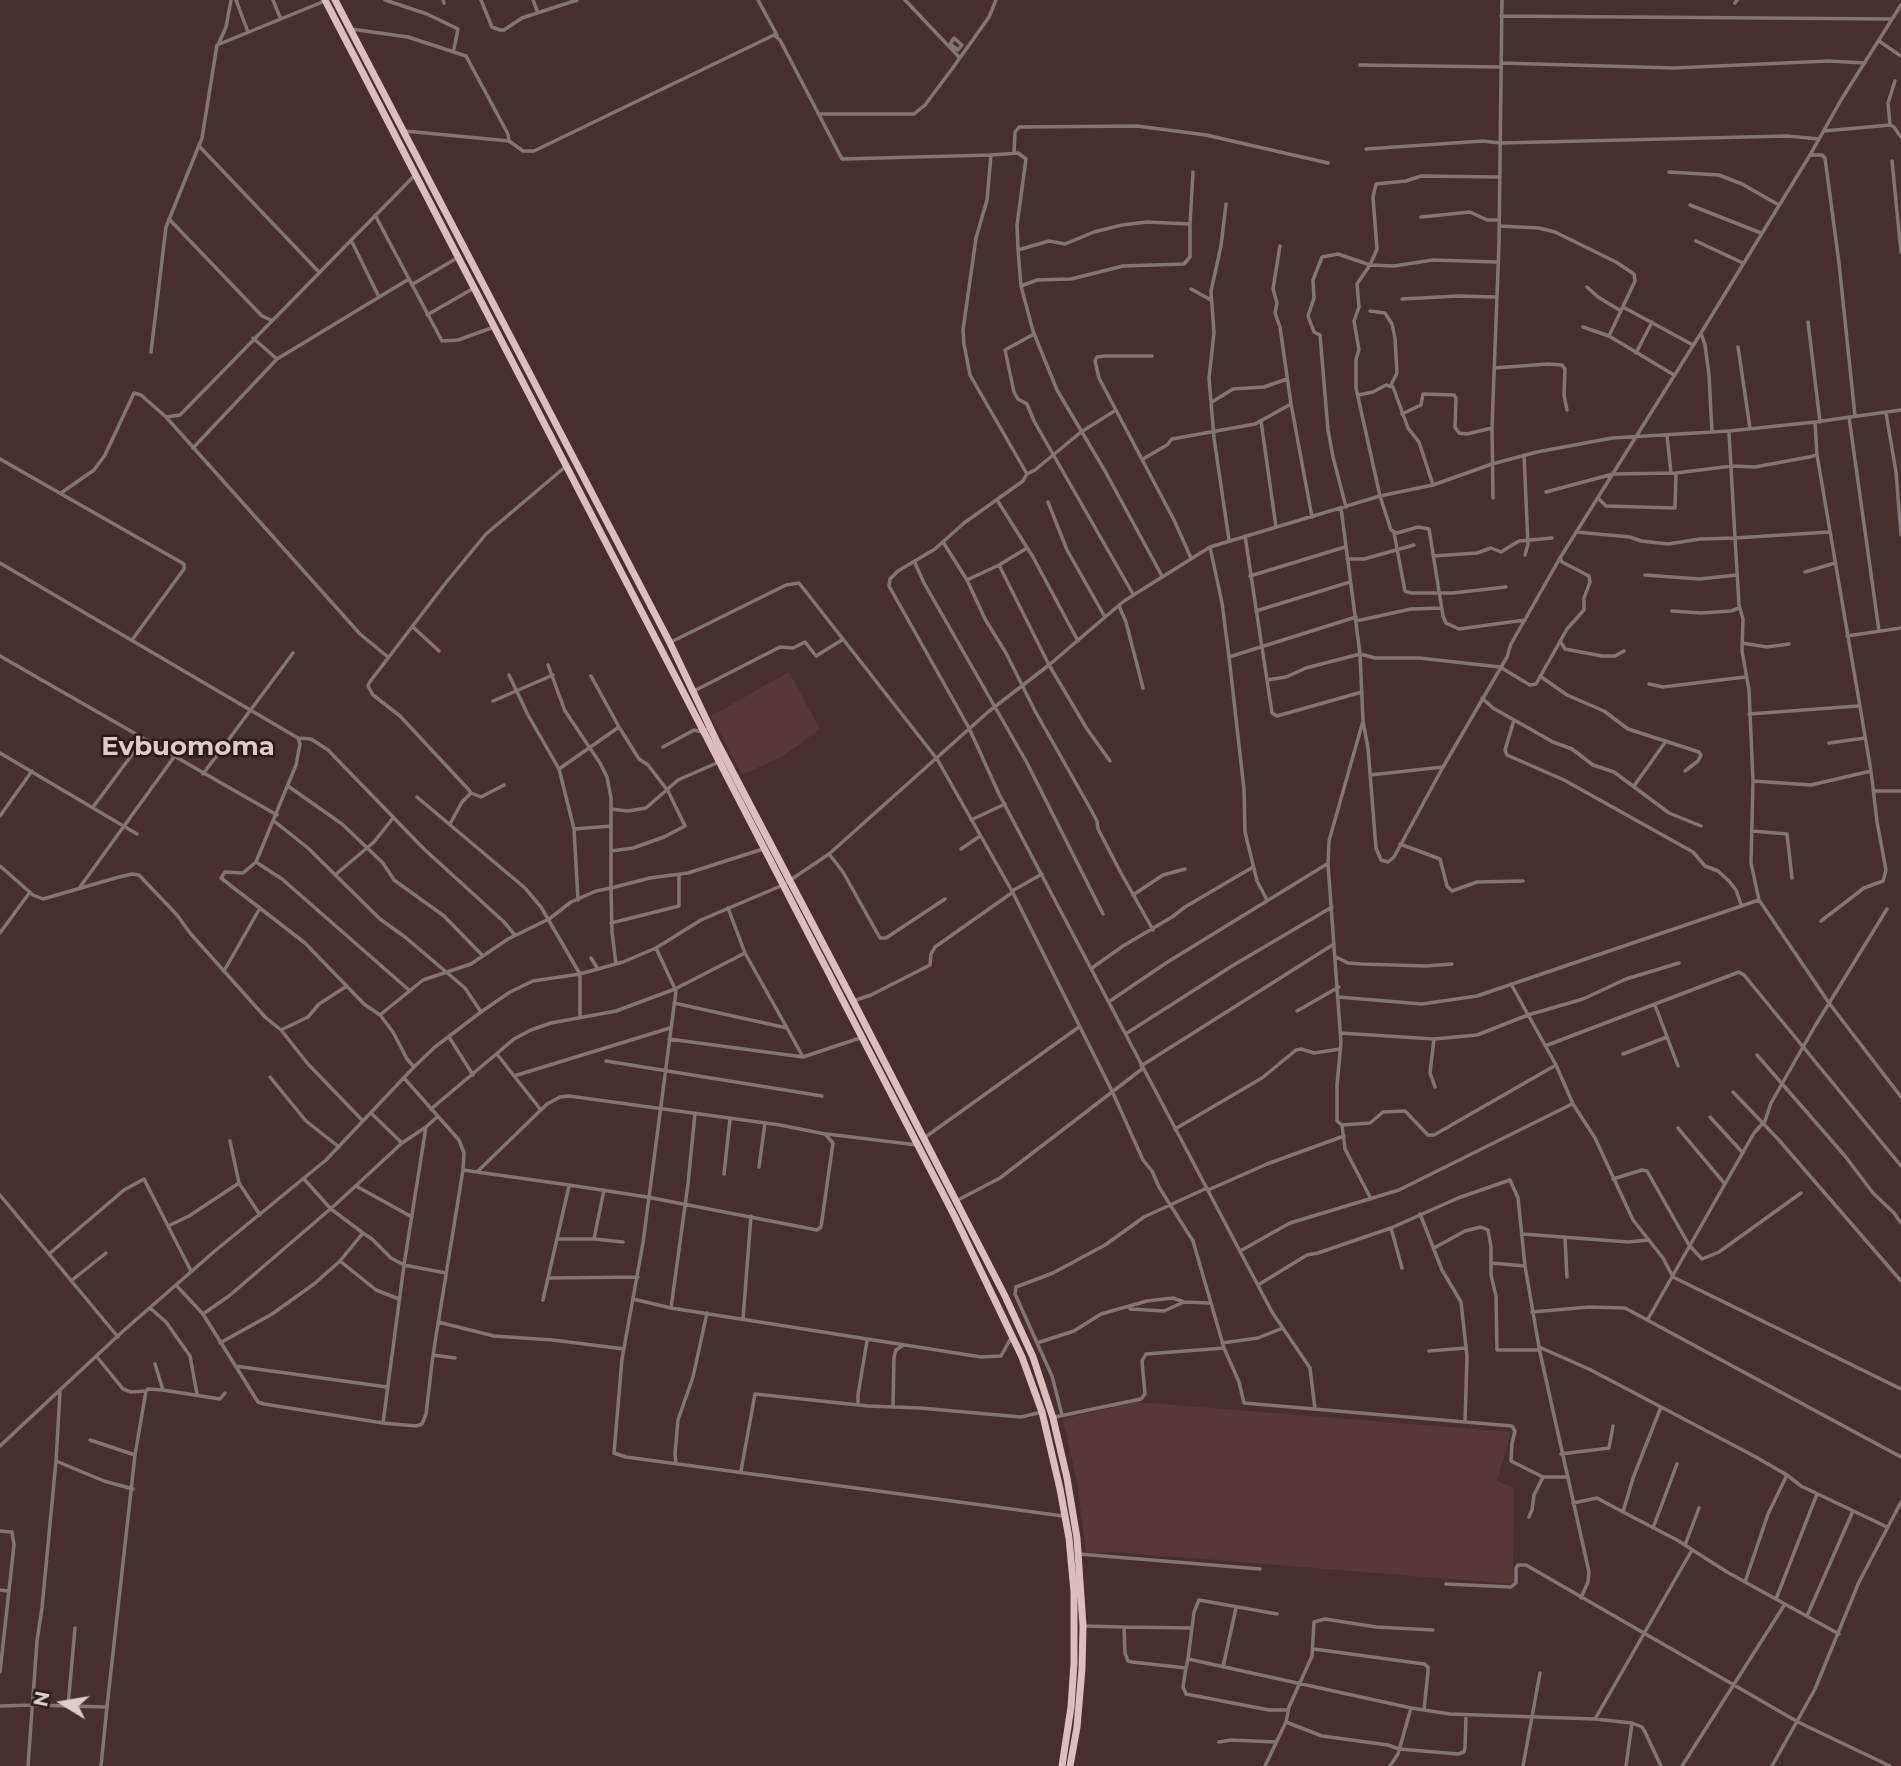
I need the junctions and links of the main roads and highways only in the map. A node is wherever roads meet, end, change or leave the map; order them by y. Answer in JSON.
{"nodes":[{"id":1,"x":335,"y":0,"type":"edge"},
{"id":2,"x":325,"y":1,"type":"edge"},
{"id":3,"x":533,"y":379,"type":"junction"},
{"id":4,"x":525,"y":384,"type":"junction"},
{"id":5,"x":706,"y":730,"type":"junction"},
{"id":6,"x":787,"y":883,"type":"junction"},
{"id":7,"x":873,"y":1042,"type":"junction"},
{"id":8,"x":865,"y":1046,"type":"junction"},
{"id":9,"x":920,"y":1142,"type":"junction"},
{"id":10,"x":952,"y":1203,"type":"junction"},
{"id":11,"x":1062,"y":1766,"type":"edge"},
{"id":12,"x":1070,"y":1766,"type":"edge"}],
"edges":[{"from":1,"to":3,"type":"highway"},
{"from":2,"to":4,"type":"highway"},
{"from":3,"to":4,"type":"highway"},
{"from":3,"to":5,"type":"highway"},
{"from":4,"to":5,"type":"highway"},
{"from":5,"to":6,"type":"highway"},
{"from":5,"to":6,"type":"highway"},
{"from":6,"to":7,"type":"highway"},
{"from":6,"to":8,"type":"highway"},
{"from":7,"to":8,"type":"highway"},
{"from":7,"to":9,"type":"highway"},
{"from":8,"to":9,"type":"highway"},
{"from":9,"to":10,"type":"highway"},
{"from":10,"to":11,"type":"highway"},
{"from":10,"to":12,"type":"highway"}]}
